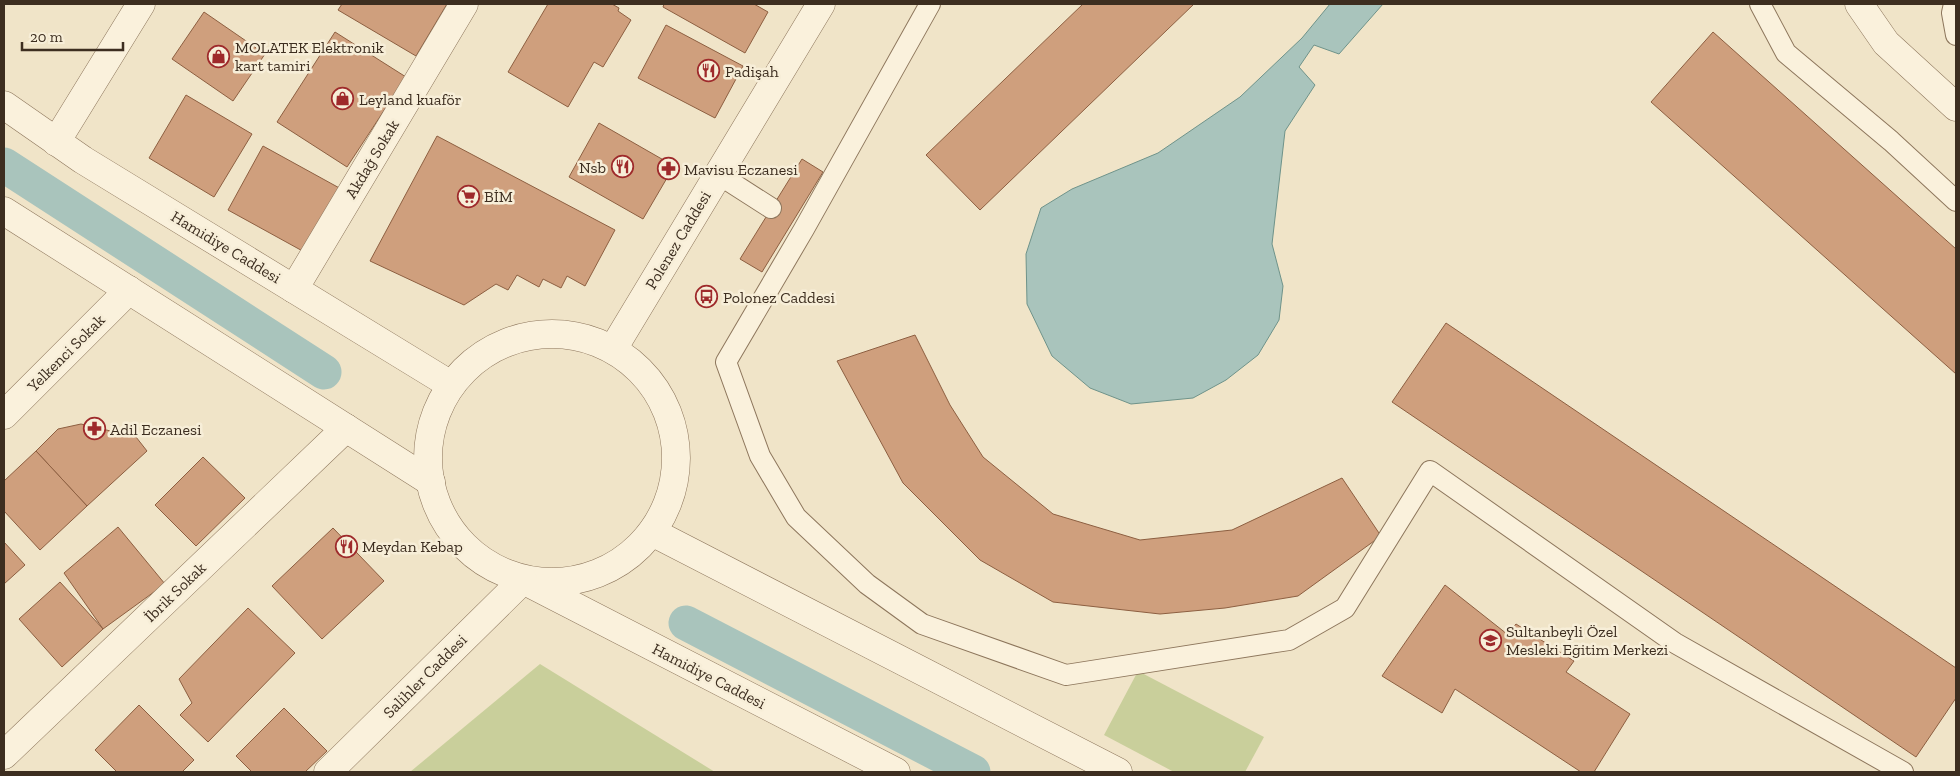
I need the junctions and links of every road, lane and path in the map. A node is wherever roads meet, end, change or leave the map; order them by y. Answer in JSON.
{"nodes":[{"id":1,"x":141,"y":4,"type":"edge"},
{"id":2,"x":464,"y":4,"type":"edge"},
{"id":3,"x":821,"y":4,"type":"edge"},
{"id":4,"x":930,"y":4,"type":"edge"},
{"id":5,"x":1760,"y":4,"type":"edge"},
{"id":6,"x":1859,"y":4,"type":"edge"},
{"id":7,"x":1954,"y":4,"type":"edge"},
{"id":8,"x":1956,"y":35,"type":"edge"},
{"id":9,"x":4,"y":105,"type":"edge"},
{"id":10,"x":1956,"y":108,"type":"edge"},
{"id":11,"x":56,"y":142,"type":"junction"},
{"id":12,"x":718,"y":174,"type":"junction"},
{"id":13,"x":1956,"y":201,"type":"edge"},
{"id":14,"x":771,"y":208,"type":"dead end"},
{"id":15,"x":4,"y":211,"type":"edge"},
{"id":16,"x":294,"y":289,"type":"junction"},
{"id":17,"x":129,"y":290,"type":"junction"},
{"id":18,"x":612,"y":349,"type":"junction"},
{"id":19,"x":451,"y":385,"type":"junction"},
{"id":20,"x":4,"y":415,"type":"edge"},
{"id":21,"x":346,"y":428,"type":"junction"},
{"id":22,"x":431,"y":482,"type":"junction"},
{"id":23,"x":652,"y":532,"type":"junction"},
{"id":24,"x":523,"y":580,"type":"junction"},
{"id":25,"x":4,"y":755,"type":"edge"},
{"id":26,"x":328,"y":772,"type":"edge"},
{"id":27,"x":896,"y":772,"type":"edge"},
{"id":28,"x":1118,"y":772,"type":"edge"},
{"id":29,"x":1903,"y":772,"type":"edge"}],
"edges":[{"from":1,"to":11,"type":"street"},
{"from":2,"to":16,"type":"street","name":"Akdağ Sokak"},
{"from":3,"to":12,"type":"street","name":"Polenez Caddesi"},
{"from":4,"to":29,"type":"lane"},
{"from":5,"to":13,"type":"lane"},
{"from":6,"to":10,"type":"street"},
{"from":7,"to":8,"type":"lane"},
{"from":9,"to":11,"type":"street","name":"Hamidiye Caddesi"},
{"from":11,"to":16,"type":"street","name":"Hamidiye Caddesi"},
{"from":12,"to":14,"type":"lane"},
{"from":12,"to":18,"type":"street","name":"Polenez Caddesi"},
{"from":15,"to":17,"type":"street"},
{"from":16,"to":19,"type":"street","name":"Hamidiye Caddesi"},
{"from":17,"to":20,"type":"street","name":"Yelkenci Sokak"},
{"from":17,"to":21,"type":"street"},
{"from":18,"to":19,"type":"street"},
{"from":18,"to":23,"type":"street"},
{"from":19,"to":22,"type":"street"},
{"from":21,"to":22,"type":"street"},
{"from":21,"to":25,"type":"street","name":"İbrik Sokak"},
{"from":22,"to":24,"type":"street"},
{"from":23,"to":24,"type":"street"},
{"from":23,"to":28,"type":"street"},
{"from":24,"to":26,"type":"street","name":"Salihler Caddesi"},
{"from":24,"to":27,"type":"street","name":"Hamidiye Caddesi"}]}
